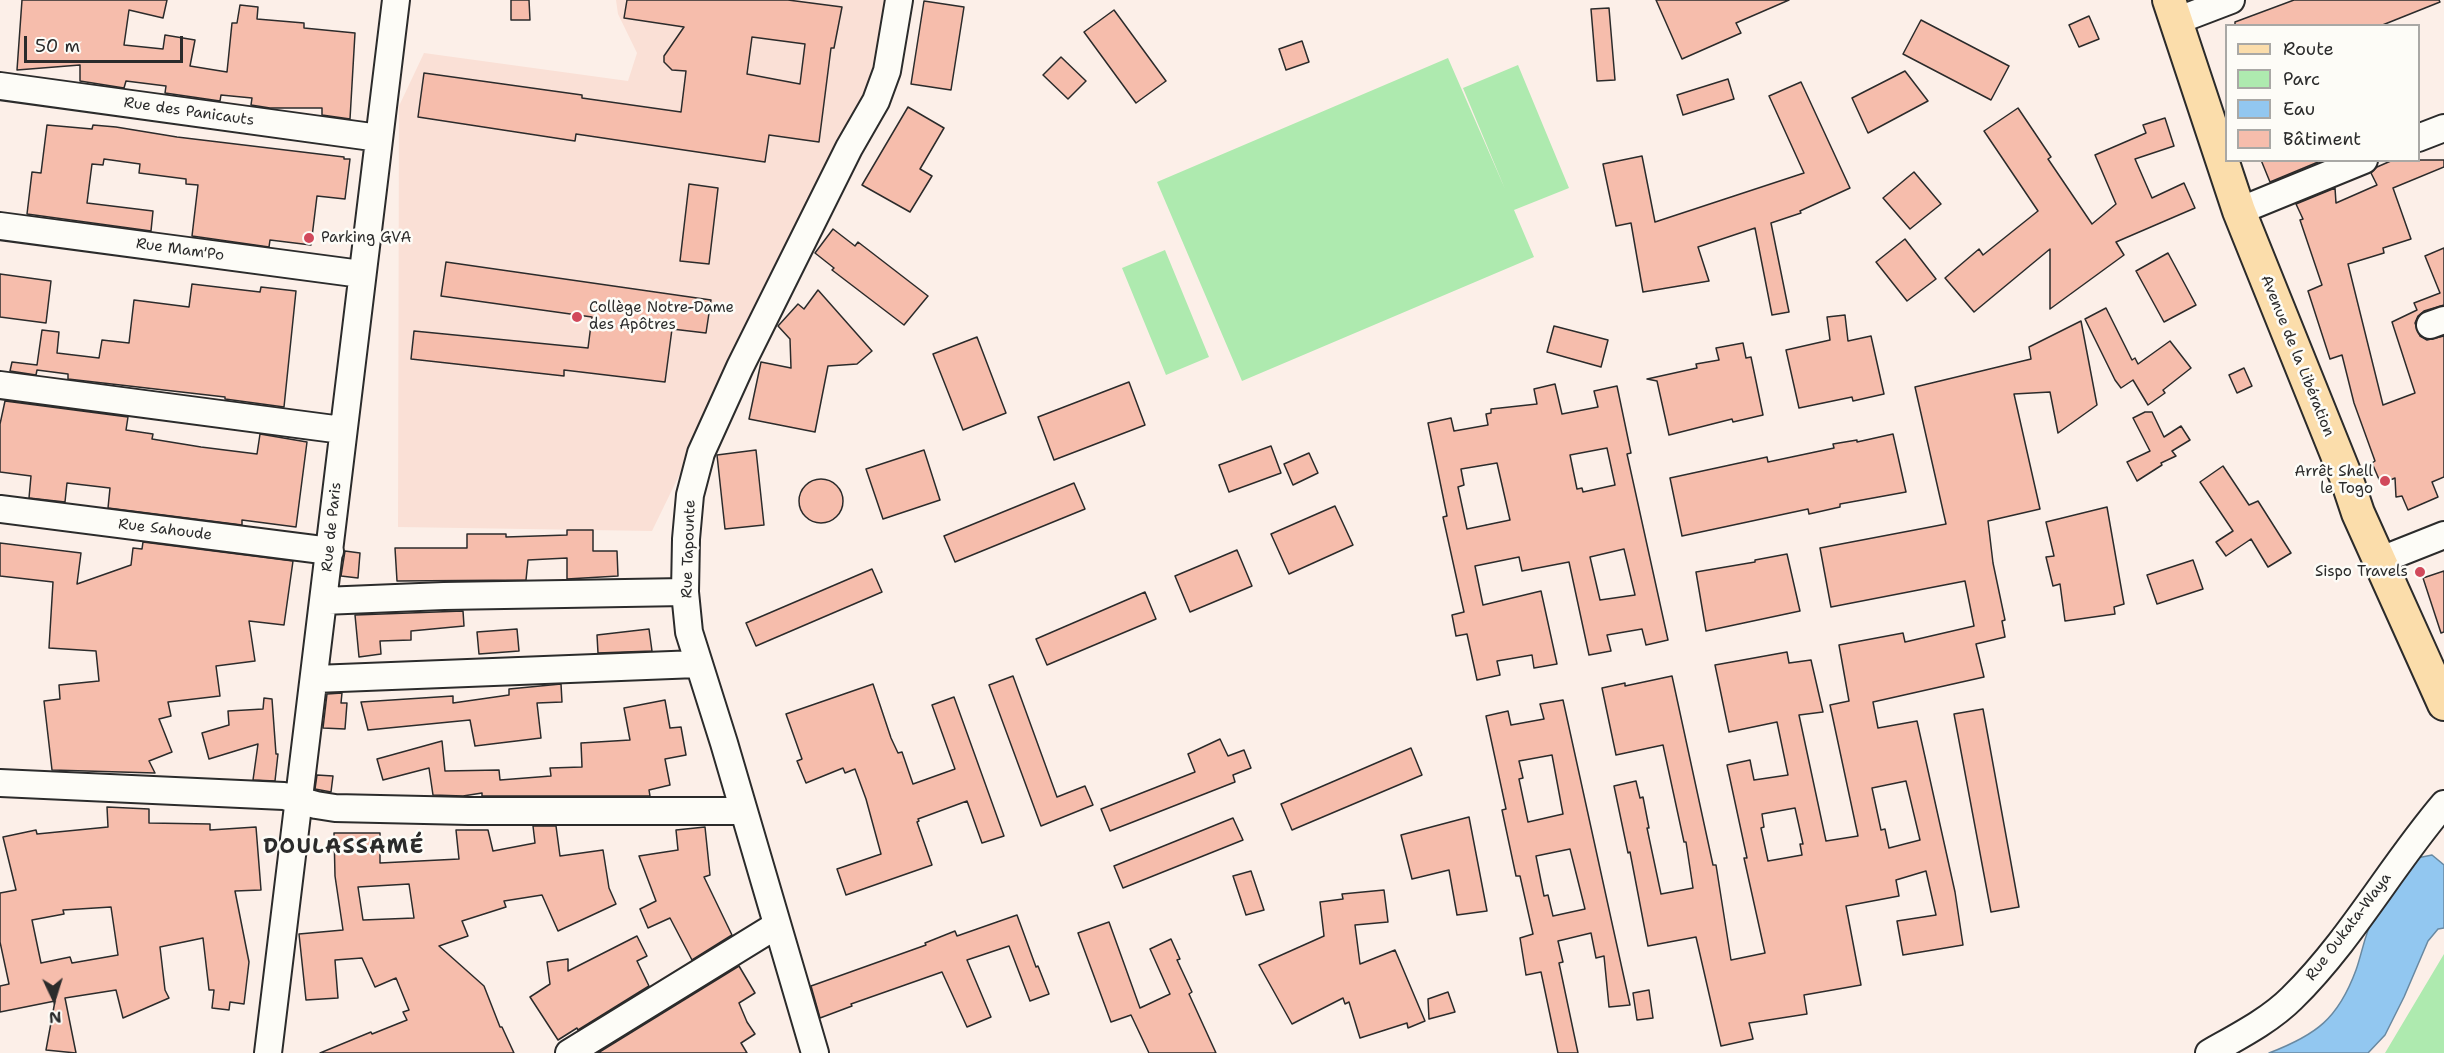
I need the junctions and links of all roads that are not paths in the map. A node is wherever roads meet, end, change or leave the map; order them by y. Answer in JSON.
{"nodes":[{"id":1,"x":396,"y":0,"type":"edge"},
{"id":2,"x":899,"y":0,"type":"edge"},
{"id":3,"x":2231,"y":0,"type":"edge"},
{"id":4,"x":2173,"y":10,"type":"edge"},
{"id":5,"x":0,"y":86,"type":"edge"},
{"id":6,"x":2444,"y":128,"type":"edge"},
{"id":7,"x":2420,"y":137,"type":"edge"},
{"id":8,"x":379,"y":138,"type":"junction"},
{"id":9,"x":2359,"y":162,"type":"edge"},
{"id":10,"x":2239,"y":211,"type":"junction"},
{"id":11,"x":0,"y":226,"type":"edge"},
{"id":12,"x":361,"y":274,"type":"junction"},
{"id":13,"x":0,"y":386,"type":"edge"},
{"id":14,"x":342,"y":430,"type":"junction"},
{"id":15,"x":0,"y":509,"type":"edge"},
{"id":16,"x":2444,"y":535,"type":"edge"},
{"id":17,"x":330,"y":550,"type":"junction"},
{"id":18,"x":2381,"y":561,"type":"junction"},
{"id":19,"x":685,"y":592,"type":"junction"},
{"id":20,"x":323,"y":601,"type":"junction"},
{"id":21,"x":697,"y":664,"type":"junction"},
{"id":22,"x":315,"y":679,"type":"junction"},
{"id":23,"x":2444,"y":704,"type":"edge"},
{"id":24,"x":0,"y":783,"type":"edge"},
{"id":25,"x":298,"y":800,"type":"junction"},
{"id":26,"x":2444,"y":804,"type":"edge"},
{"id":27,"x":744,"y":811,"type":"junction"},
{"id":28,"x":777,"y":925,"type":"junction"},
{"id":29,"x":268,"y":1053,"type":"edge"},
{"id":30,"x":569,"y":1053,"type":"edge"},
{"id":31,"x":815,"y":1053,"type":"edge"},
{"id":32,"x":2209,"y":1053,"type":"edge"}],
"edges":[{"from":1,"to":8,"type":"street","name":"Rue de Paris"},
{"from":2,"to":19,"type":"street","name":"Rue Tapounte"},
{"from":3,"to":4,"type":"street"},
{"from":4,"to":10,"type":"main road","name":"Avenue de la Libération"},
{"from":5,"to":8,"type":"street","name":"Rue des Panicauts"},
{"from":6,"to":7,"type":"street"},
{"from":8,"to":12,"type":"street","name":"Rue de Paris"},
{"from":9,"to":10,"type":"street"},
{"from":10,"to":18,"type":"main road","name":"Avenue de la Libération"},
{"from":11,"to":12,"type":"street","name":"Rue Mam'Po"},
{"from":12,"to":14,"type":"street","name":"Rue de Paris"},
{"from":13,"to":14,"type":"street"},
{"from":14,"to":17,"type":"street","name":"Rue de Paris"},
{"from":15,"to":17,"type":"street","name":"Rue Sahoude"},
{"from":16,"to":18,"type":"street"},
{"from":17,"to":20,"type":"street","name":"Rue de Paris"},
{"from":18,"to":23,"type":"main road","name":"Avenue de la Libération"},
{"from":19,"to":20,"type":"street"},
{"from":19,"to":21,"type":"street","name":"Rue Tapounte"},
{"from":20,"to":22,"type":"street","name":"Rue de Paris"},
{"from":21,"to":22,"type":"street"},
{"from":21,"to":27,"type":"street","name":"Rue Tapounte"},
{"from":22,"to":25,"type":"street","name":"Rue de Paris"},
{"from":24,"to":25,"type":"street"},
{"from":25,"to":27,"type":"street"},
{"from":25,"to":29,"type":"street","name":"Rue de Paris"},
{"from":26,"to":32,"type":"street","name":"Rue Oukata-Waya"},
{"from":27,"to":28,"type":"street","name":"Rue Tapounte"},
{"from":28,"to":30,"type":"street"},
{"from":28,"to":31,"type":"street","name":"Rue Tapounte"}]}
